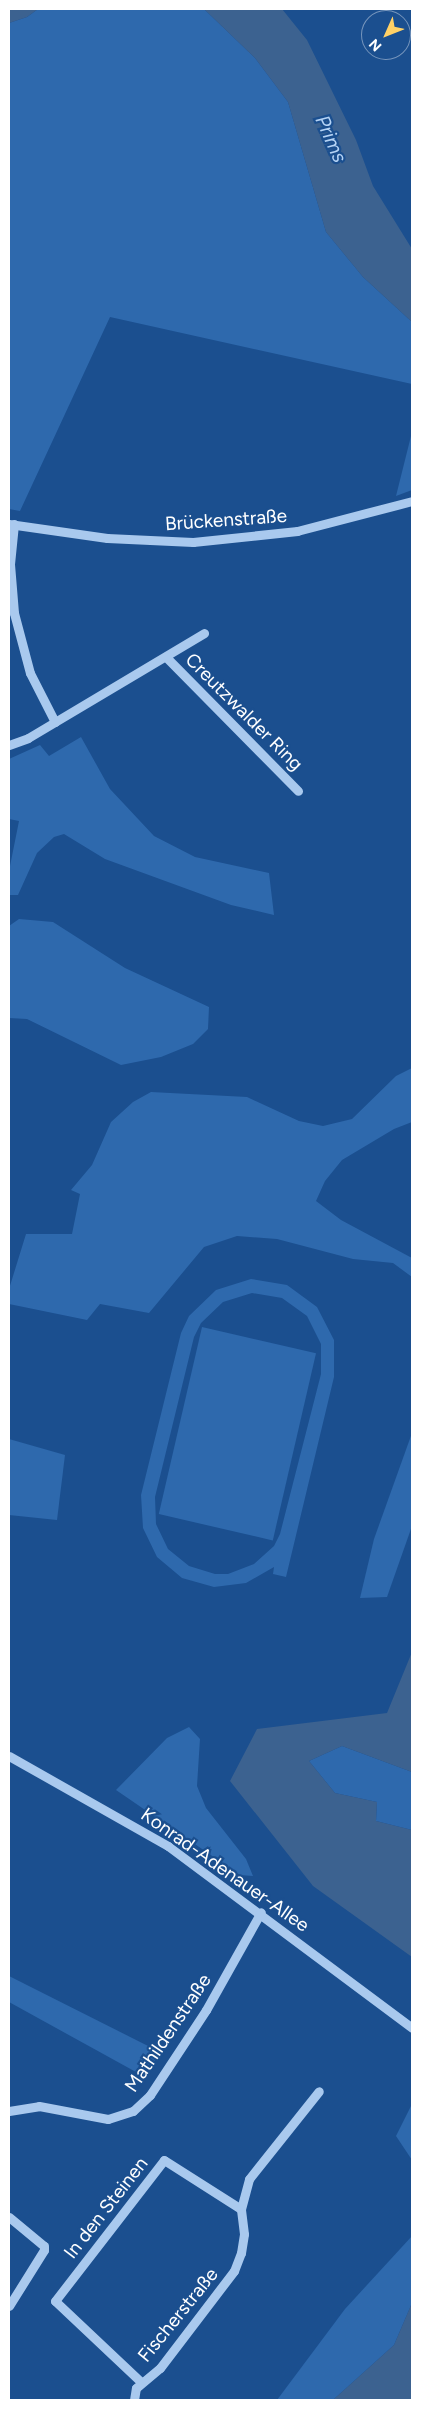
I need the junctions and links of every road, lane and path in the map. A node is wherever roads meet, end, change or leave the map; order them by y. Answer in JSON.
{"nodes":[{"id":1,"x":412,"y":501,"type":"edge"},
{"id":2,"x":11,"y":524,"type":"edge"},
{"id":3,"x":204,"y":633,"type":"dead end"},
{"id":4,"x":166,"y":657,"type":"junction"},
{"id":5,"x":55,"y":722,"type":"junction"},
{"id":6,"x":9,"y":745,"type":"edge"},
{"id":7,"x":298,"y":791,"type":"dead end"},
{"id":8,"x":9,"y":1756,"type":"edge"},
{"id":9,"x":261,"y":1912,"type":"junction"},
{"id":10,"x":412,"y":2028,"type":"edge"},
{"id":11,"x":319,"y":2091,"type":"dead end"},
{"id":12,"x":9,"y":2111,"type":"edge"},
{"id":13,"x":241,"y":2209,"type":"junction"},
{"id":14,"x":9,"y":2216,"type":"edge"},
{"id":15,"x":9,"y":2306,"type":"edge"},
{"id":16,"x":141,"y":2382,"type":"junction"},
{"id":17,"x":134,"y":2400,"type":"edge"}],
"edges":[{"from":1,"to":2,"type":"street","name":"Brückenstraße"},
{"from":2,"to":5,"type":"street"},
{"from":3,"to":4,"type":"street","name":"Creutzwalder Ring"},
{"from":4,"to":5,"type":"street","name":"Creutzwalder Ring"},
{"from":4,"to":7,"type":"street","name":"Creutzwalder Ring"},
{"from":5,"to":6,"type":"street","name":"Creutzwalder Ring"},
{"from":8,"to":9,"type":"street","name":"Konrad-Adenauer-Allee"},
{"from":9,"to":10,"type":"street","name":"Konrad-Adenauer-Allee"},
{"from":9,"to":12,"type":"street","name":"Mathildenstraße"},
{"from":11,"to":13,"type":"street","name":"Fischerstraße"},
{"from":13,"to":16,"type":"street","name":"Fischerstraße"},
{"from":13,"to":16,"type":"street","name":"In den Steinen"},
{"from":14,"to":15,"type":"street"},
{"from":16,"to":17,"type":"street","name":"Fischerstraße"}]}
